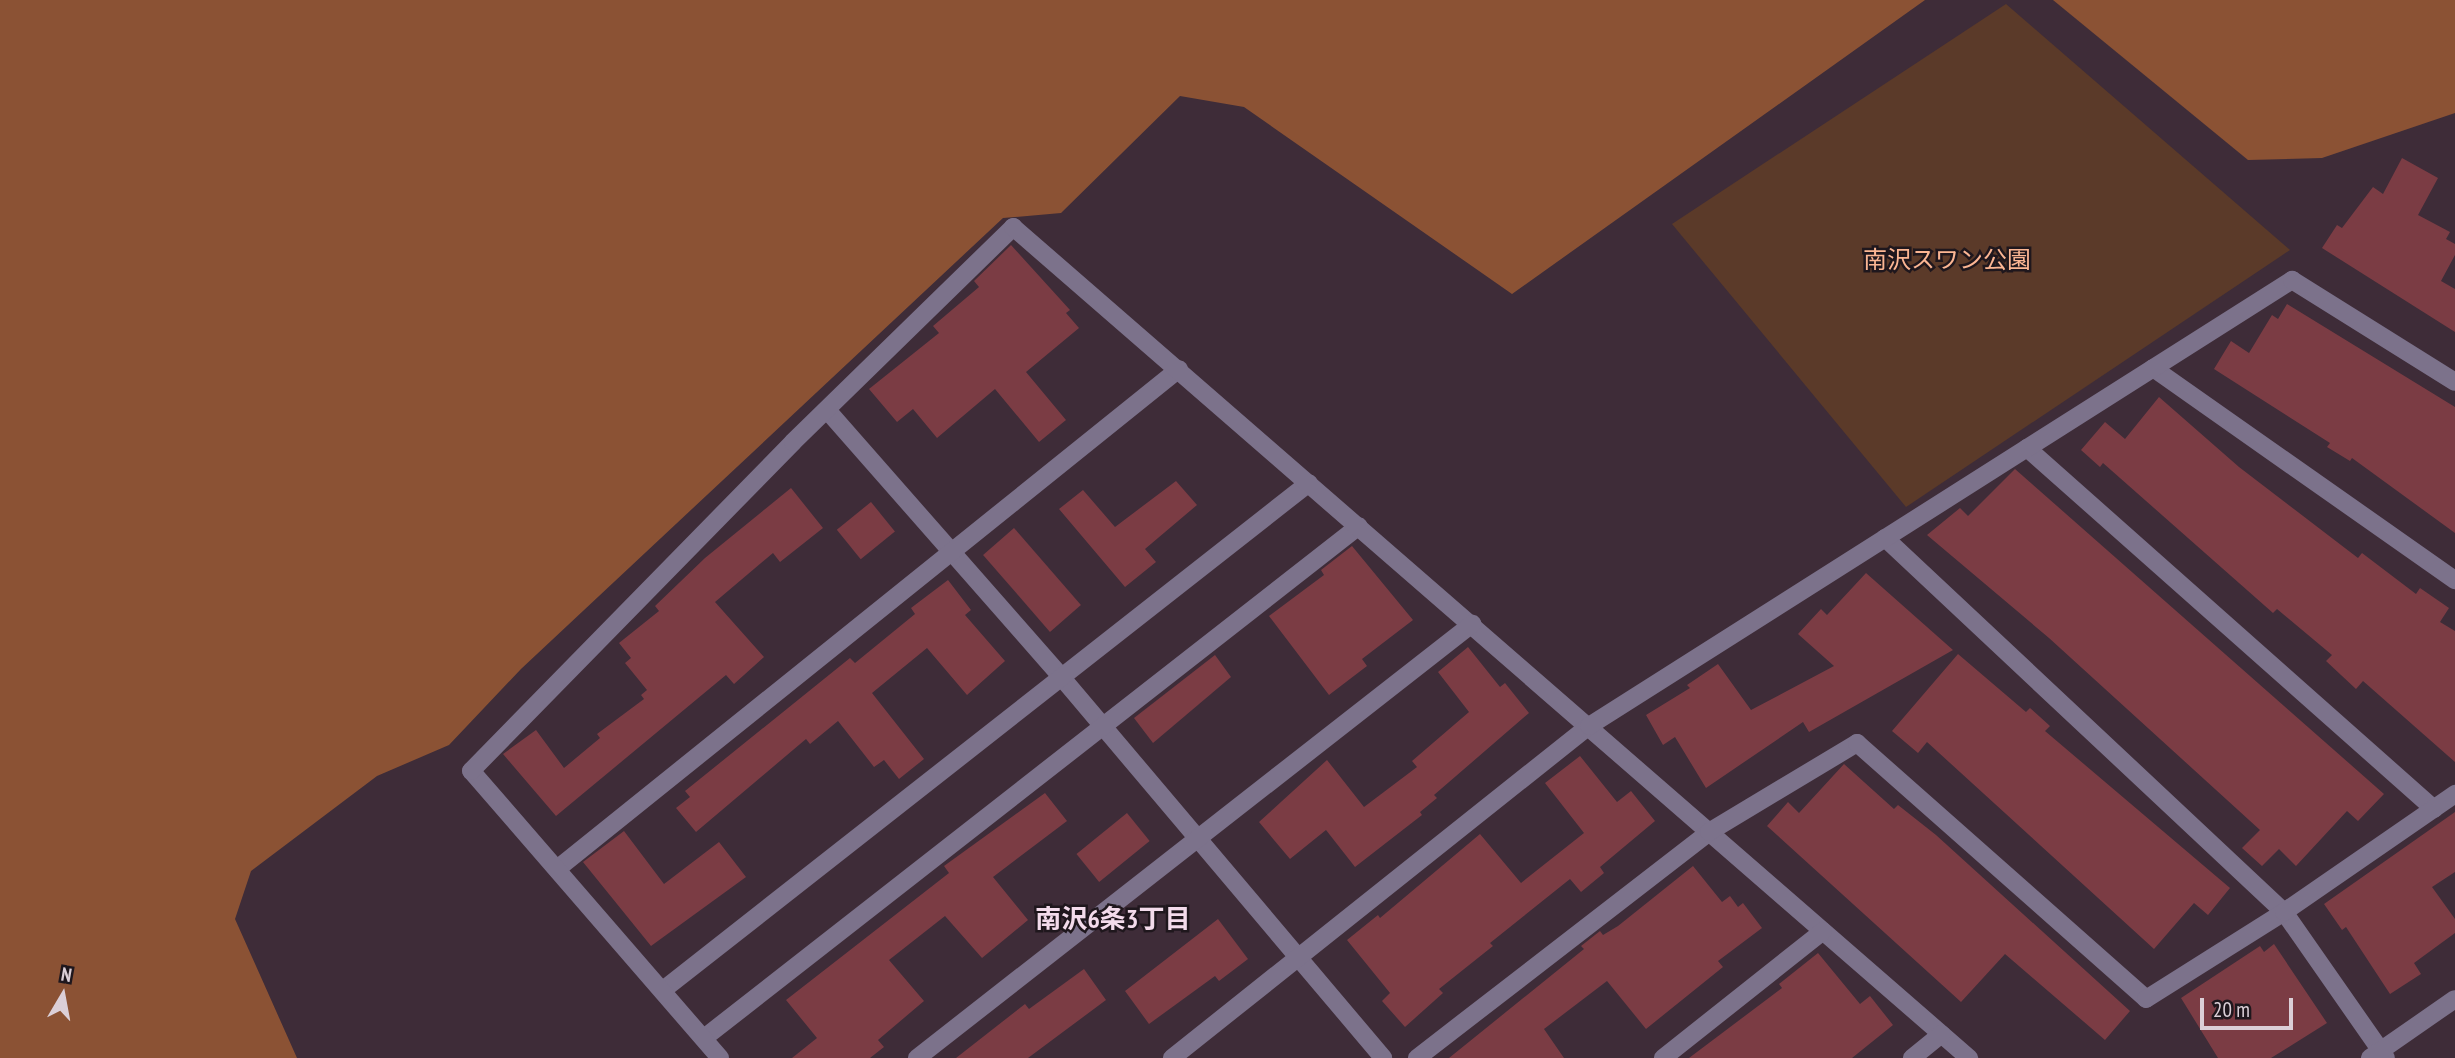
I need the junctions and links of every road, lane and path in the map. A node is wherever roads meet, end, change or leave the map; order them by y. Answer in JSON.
{"nodes":[{"id":1,"x":2153,"y":368,"type":"junction"},
{"id":2,"x":1179,"y":369,"type":"junction"},
{"id":3,"x":2455,"y":382,"type":"edge"},
{"id":4,"x":827,"y":410,"type":"junction"},
{"id":5,"x":2027,"y":448,"type":"junction"},
{"id":6,"x":1309,"y":483,"type":"junction"},
{"id":7,"x":1359,"y":526,"type":"junction"},
{"id":8,"x":1885,"y":538,"type":"junction"},
{"id":9,"x":950,"y":551,"type":"junction"},
{"id":10,"x":2455,"y":580,"type":"edge"},
{"id":11,"x":1472,"y":624,"type":"junction"},
{"id":12,"x":1063,"y":680,"type":"junction"},
{"id":13,"x":1103,"y":726,"type":"junction"},
{"id":14,"x":1589,"y":726,"type":"junction"},
{"id":15,"x":2455,"y":794,"type":"edge"},
{"id":16,"x":2434,"y":809,"type":"junction"},
{"id":17,"x":1709,"y":832,"type":"junction"},
{"id":18,"x":1200,"y":839,"type":"junction"},
{"id":19,"x":557,"y":869,"type":"junction"},
{"id":20,"x":2284,"y":912,"type":"junction"},
{"id":21,"x":1824,"y":931,"type":"junction"},
{"id":22,"x":1300,"y":960,"type":"junction"},
{"id":23,"x":663,"y":990,"type":"junction"},
{"id":24,"x":2455,"y":999,"type":"edge"},
{"id":25,"x":1942,"y":1034,"type":"junction"},
{"id":26,"x":704,"y":1038,"type":"junction"},
{"id":27,"x":2378,"y":1056,"type":"edge"},
{"id":28,"x":720,"y":1058,"type":"edge"},
{"id":29,"x":917,"y":1058,"type":"edge"},
{"id":30,"x":1172,"y":1058,"type":"edge"},
{"id":31,"x":1383,"y":1058,"type":"edge"},
{"id":32,"x":1417,"y":1058,"type":"edge"},
{"id":33,"x":1663,"y":1058,"type":"edge"},
{"id":34,"x":1912,"y":1058,"type":"edge"},
{"id":35,"x":1969,"y":1058,"type":"edge"}],
"edges":[{"from":1,"to":3,"type":"street"},
{"from":1,"to":5,"type":"street"},
{"from":1,"to":10,"type":"street"},
{"from":2,"to":4,"type":"street"},
{"from":2,"to":6,"type":"street"},
{"from":2,"to":9,"type":"street"},
{"from":4,"to":9,"type":"street"},
{"from":4,"to":19,"type":"street"},
{"from":5,"to":8,"type":"street"},
{"from":5,"to":16,"type":"street"},
{"from":6,"to":7,"type":"street"},
{"from":6,"to":12,"type":"street"},
{"from":7,"to":11,"type":"street"},
{"from":7,"to":13,"type":"street"},
{"from":8,"to":14,"type":"street"},
{"from":8,"to":20,"type":"street"},
{"from":9,"to":12,"type":"street"},
{"from":9,"to":19,"type":"street"},
{"from":11,"to":14,"type":"street"},
{"from":11,"to":18,"type":"street"},
{"from":12,"to":13,"type":"street"},
{"from":12,"to":23,"type":"street"},
{"from":13,"to":18,"type":"street"},
{"from":13,"to":26,"type":"street"},
{"from":14,"to":17,"type":"street"},
{"from":14,"to":22,"type":"street"},
{"from":15,"to":16,"type":"street"},
{"from":16,"to":20,"type":"street"},
{"from":17,"to":20,"type":"street"},
{"from":17,"to":21,"type":"street"},
{"from":17,"to":32,"type":"street"},
{"from":18,"to":22,"type":"street"},
{"from":18,"to":29,"type":"street"},
{"from":19,"to":23,"type":"street"},
{"from":20,"to":27,"type":"street"},
{"from":21,"to":25,"type":"street"},
{"from":21,"to":33,"type":"street"},
{"from":22,"to":30,"type":"street"},
{"from":22,"to":31,"type":"street"},
{"from":23,"to":26,"type":"street"},
{"from":24,"to":27,"type":"street"},
{"from":25,"to":34,"type":"street"},
{"from":25,"to":35,"type":"street"},
{"from":26,"to":28,"type":"street"}]}
